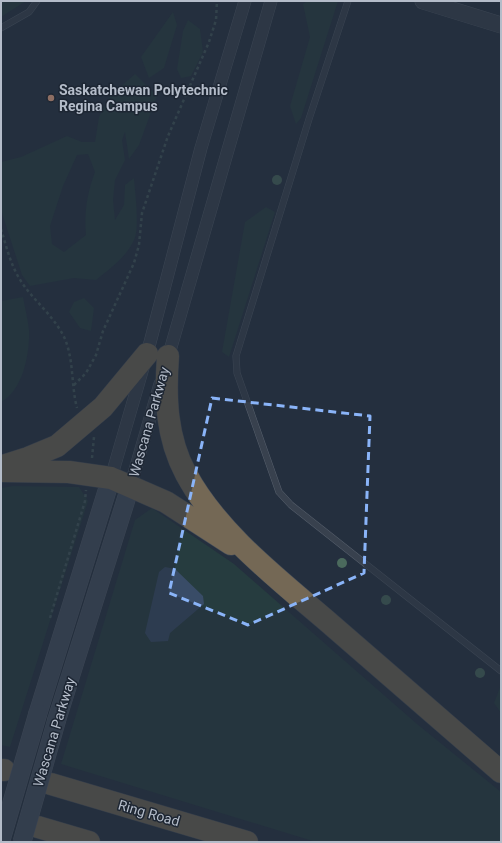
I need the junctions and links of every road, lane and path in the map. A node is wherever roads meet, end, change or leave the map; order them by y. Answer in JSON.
{"nodes":[{"id":1,"x":36,"y":1,"type":"edge"},
{"id":2,"x":217,"y":1,"type":"edge"},
{"id":3,"x":245,"y":1,"type":"edge"},
{"id":4,"x":271,"y":1,"type":"edge"},
{"id":5,"x":348,"y":1,"type":"edge"},
{"id":6,"x":423,"y":1,"type":"edge"},
{"id":7,"x":501,"y":25,"type":"edge"},
{"id":8,"x":1,"y":28,"type":"edge"},
{"id":9,"x":1,"y":229,"type":"edge"},
{"id":10,"x":147,"y":354,"type":"junction"},
{"id":11,"x":168,"y":356,"type":"junction"},
{"id":12,"x":74,"y":385,"type":"junction"},
{"id":13,"x":78,"y":410,"type":"dead end"},
{"id":14,"x":94,"y":431,"type":"dead end"},
{"id":15,"x":92,"y":462,"type":"dead end"},
{"id":16,"x":1,"y":466,"type":"edge"},
{"id":17,"x":1,"y":471,"type":"edge"},
{"id":18,"x":121,"y":482,"type":"junction"},
{"id":19,"x":254,"y":558,"type":"junction"},
{"id":20,"x":501,"y":671,"type":"edge"},
{"id":21,"x":501,"y":772,"type":"edge"},
{"id":22,"x":51,"y":784,"type":"dead end"},
{"id":23,"x":38,"y":827,"type":"dead end"},
{"id":24,"x":1,"y":840,"type":"edge"},
{"id":25,"x":22,"y":842,"type":"edge"},
{"id":26,"x":88,"y":842,"type":"edge"},
{"id":27,"x":247,"y":842,"type":"edge"}],
"edges":[{"from":1,"to":8,"type":"lane"},
{"from":2,"to":12,"type":"path"},
{"from":3,"to":10,"type":"street","name":"Wascana Parkway"},
{"from":4,"to":11,"type":"street","name":"Wascana Parkway"},
{"from":5,"to":20,"type":"lane"},
{"from":6,"to":7,"type":"street"},
{"from":9,"to":12,"type":"path"},
{"from":10,"to":16,"type":"highway"},
{"from":10,"to":18,"type":"street","name":"Wascana Parkway"},
{"from":11,"to":18,"type":"street","name":"Wascana Parkway"},
{"from":11,"to":19,"type":"highway"},
{"from":12,"to":13,"type":"path"},
{"from":14,"to":15,"type":"path"},
{"from":17,"to":18,"type":"highway"},
{"from":18,"to":19,"type":"highway"},
{"from":18,"to":24,"type":"main road","name":"Wascana Parkway","bridge":true},
{"from":18,"to":25,"type":"main road","name":"Wascana Parkway","bridge":true},
{"from":19,"to":21,"type":"highway"},
{"from":22,"to":27,"type":"highway","name":"Ring Road"},
{"from":23,"to":26,"type":"highway"}]}
